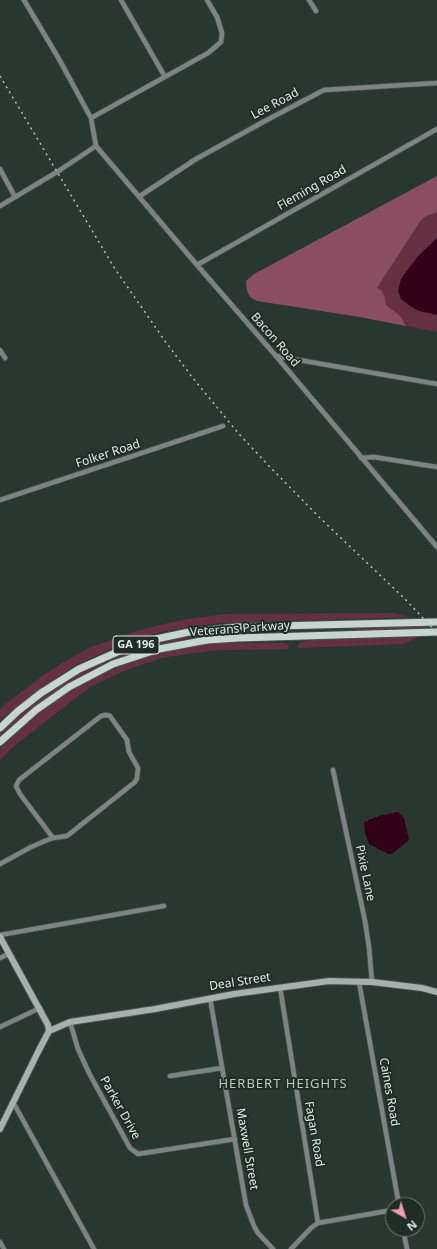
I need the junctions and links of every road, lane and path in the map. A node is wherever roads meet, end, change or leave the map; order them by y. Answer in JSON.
{"nodes":[{"id":1,"x":24,"y":0,"type":"edge"},
{"id":2,"x":120,"y":0,"type":"edge"},
{"id":3,"x":207,"y":0,"type":"edge"},
{"id":4,"x":310,"y":0,"type":"edge"},
{"id":5,"x":316,"y":11,"type":"dead end"},
{"id":6,"x":165,"y":77,"type":"junction"},
{"id":7,"x":437,"y":83,"type":"edge"},
{"id":8,"x":92,"y":118,"type":"junction"},
{"id":9,"x":437,"y":129,"type":"edge"},
{"id":10,"x":96,"y":146,"type":"junction"},
{"id":11,"x":0,"y":169,"type":"edge"},
{"id":12,"x":140,"y":196,"type":"junction"},
{"id":13,"x":15,"y":197,"type":"junction"},
{"id":14,"x":0,"y":206,"type":"edge"},
{"id":15,"x":197,"y":265,"type":"junction"},
{"id":16,"x":0,"y":350,"type":"edge"},
{"id":17,"x":276,"y":356,"type":"junction"},
{"id":18,"x":5,"y":358,"type":"dead end"},
{"id":19,"x":437,"y":384,"type":"edge"},
{"id":20,"x":223,"y":426,"type":"dead end"},
{"id":21,"x":361,"y":458,"type":"junction"},
{"id":22,"x":437,"y":467,"type":"edge"},
{"id":23,"x":0,"y":500,"type":"edge"},
{"id":24,"x":437,"y":547,"type":"edge"},
{"id":25,"x":437,"y":622,"type":"edge"},
{"id":26,"x":437,"y":632,"type":"edge"},
{"id":27,"x":0,"y":728,"type":"edge"},
{"id":28,"x":0,"y":742,"type":"edge"},
{"id":29,"x":333,"y":770,"type":"dead end"},
{"id":30,"x":54,"y":838,"type":"junction"},
{"id":31,"x":0,"y":864,"type":"edge"},
{"id":32,"x":164,"y":906,"type":"dead end"},
{"id":33,"x":0,"y":936,"type":"edge"},
{"id":34,"x":8,"y":954,"type":"junction"},
{"id":35,"x":0,"y":958,"type":"edge"},
{"id":36,"x":359,"y":982,"type":"junction"},
{"id":37,"x":372,"y":982,"type":"junction"},
{"id":38,"x":280,"y":987,"type":"junction"},
{"id":39,"x":437,"y":992,"type":"edge"},
{"id":40,"x":210,"y":998,"type":"junction"},
{"id":41,"x":40,"y":1008,"type":"junction"},
{"id":42,"x":70,"y":1022,"type":"junction"},
{"id":43,"x":0,"y":1027,"type":"edge"},
{"id":44,"x":49,"y":1032,"type":"junction"},
{"id":45,"x":222,"y":1068,"type":"junction"},
{"id":46,"x":170,"y":1076,"type":"dead end"},
{"id":47,"x":13,"y":1102,"type":"junction"},
{"id":48,"x":0,"y":1129,"type":"edge"},
{"id":49,"x":235,"y":1139,"type":"junction"},
{"id":50,"x":398,"y":1197,"type":"edge"},
{"id":51,"x":385,"y":1211,"type":"edge"},
{"id":52,"x":318,"y":1223,"type":"junction"},
{"id":53,"x":405,"y":1237,"type":"edge"},
{"id":54,"x":0,"y":1242,"type":"edge"},
{"id":55,"x":4,"y":1249,"type":"edge"},
{"id":56,"x":94,"y":1249,"type":"edge"},
{"id":57,"x":273,"y":1249,"type":"edge"},
{"id":58,"x":291,"y":1249,"type":"edge"},
{"id":59,"x":407,"y":1249,"type":"edge"}],
"edges":[{"from":1,"to":8,"type":"street"},
{"from":2,"to":6,"type":"street"},
{"from":3,"to":6,"type":"street"},
{"from":4,"to":5,"type":"street"},
{"from":6,"to":8,"type":"street"},
{"from":7,"to":12,"type":"street","name":"Lee Road"},
{"from":8,"to":10,"type":"street"},
{"from":9,"to":15,"type":"street","name":"Fleming Road"},
{"from":10,"to":12,"type":"street","name":"Bacon Road"},
{"from":10,"to":13,"type":"street"},
{"from":11,"to":13,"type":"street"},
{"from":12,"to":15,"type":"street","name":"Bacon Road"},
{"from":13,"to":14,"type":"street"},
{"from":15,"to":17,"type":"street","name":"Bacon Road"},
{"from":16,"to":18,"type":"street"},
{"from":17,"to":19,"type":"street"},
{"from":17,"to":21,"type":"street","name":"Bacon Road"},
{"from":20,"to":23,"type":"street","name":"Folker Road"},
{"from":21,"to":22,"type":"street"},
{"from":21,"to":24,"type":"street","name":"Bacon Road"},
{"from":25,"to":27,"type":"main road","name":"Veterans Parkway","number":"GA 196"},
{"from":26,"to":28,"type":"main road","name":"Veterans Parkway","number":"GA 196"},
{"from":29,"to":37,"type":"street","name":"Pixie Lane"},
{"from":30,"to":30,"type":"street"},
{"from":30,"to":31,"type":"street"},
{"from":32,"to":33,"type":"street"},
{"from":33,"to":34,"type":"street"},
{"from":34,"to":35,"type":"street"},
{"from":34,"to":41,"type":"street"},
{"from":36,"to":37,"type":"street","name":"Deal Street"},
{"from":36,"to":38,"type":"street","name":"Deal Street"},
{"from":36,"to":50,"type":"street","name":"Caines Road"},
{"from":37,"to":39,"type":"street","name":"Deal Street"},
{"from":38,"to":40,"type":"street","name":"Deal Street"},
{"from":38,"to":52,"type":"street","name":"Fagan Road"},
{"from":40,"to":42,"type":"street","name":"Deal Street"},
{"from":40,"to":45,"type":"street","name":"Maxwell Street"},
{"from":41,"to":43,"type":"street"},
{"from":41,"to":44,"type":"street"},
{"from":42,"to":44,"type":"street","name":"Deal Street"},
{"from":42,"to":49,"type":"street","name":"Parker Drive"},
{"from":44,"to":47,"type":"street"},
{"from":45,"to":46,"type":"street"},
{"from":45,"to":49,"type":"street","name":"Maxwell Street"},
{"from":47,"to":48,"type":"street"},
{"from":47,"to":56,"type":"street"},
{"from":49,"to":57,"type":"street","name":"Maxwell Street"},
{"from":51,"to":52,"type":"street"},
{"from":52,"to":58,"type":"street"},
{"from":53,"to":59,"type":"street"},
{"from":54,"to":55,"type":"street"}]}
